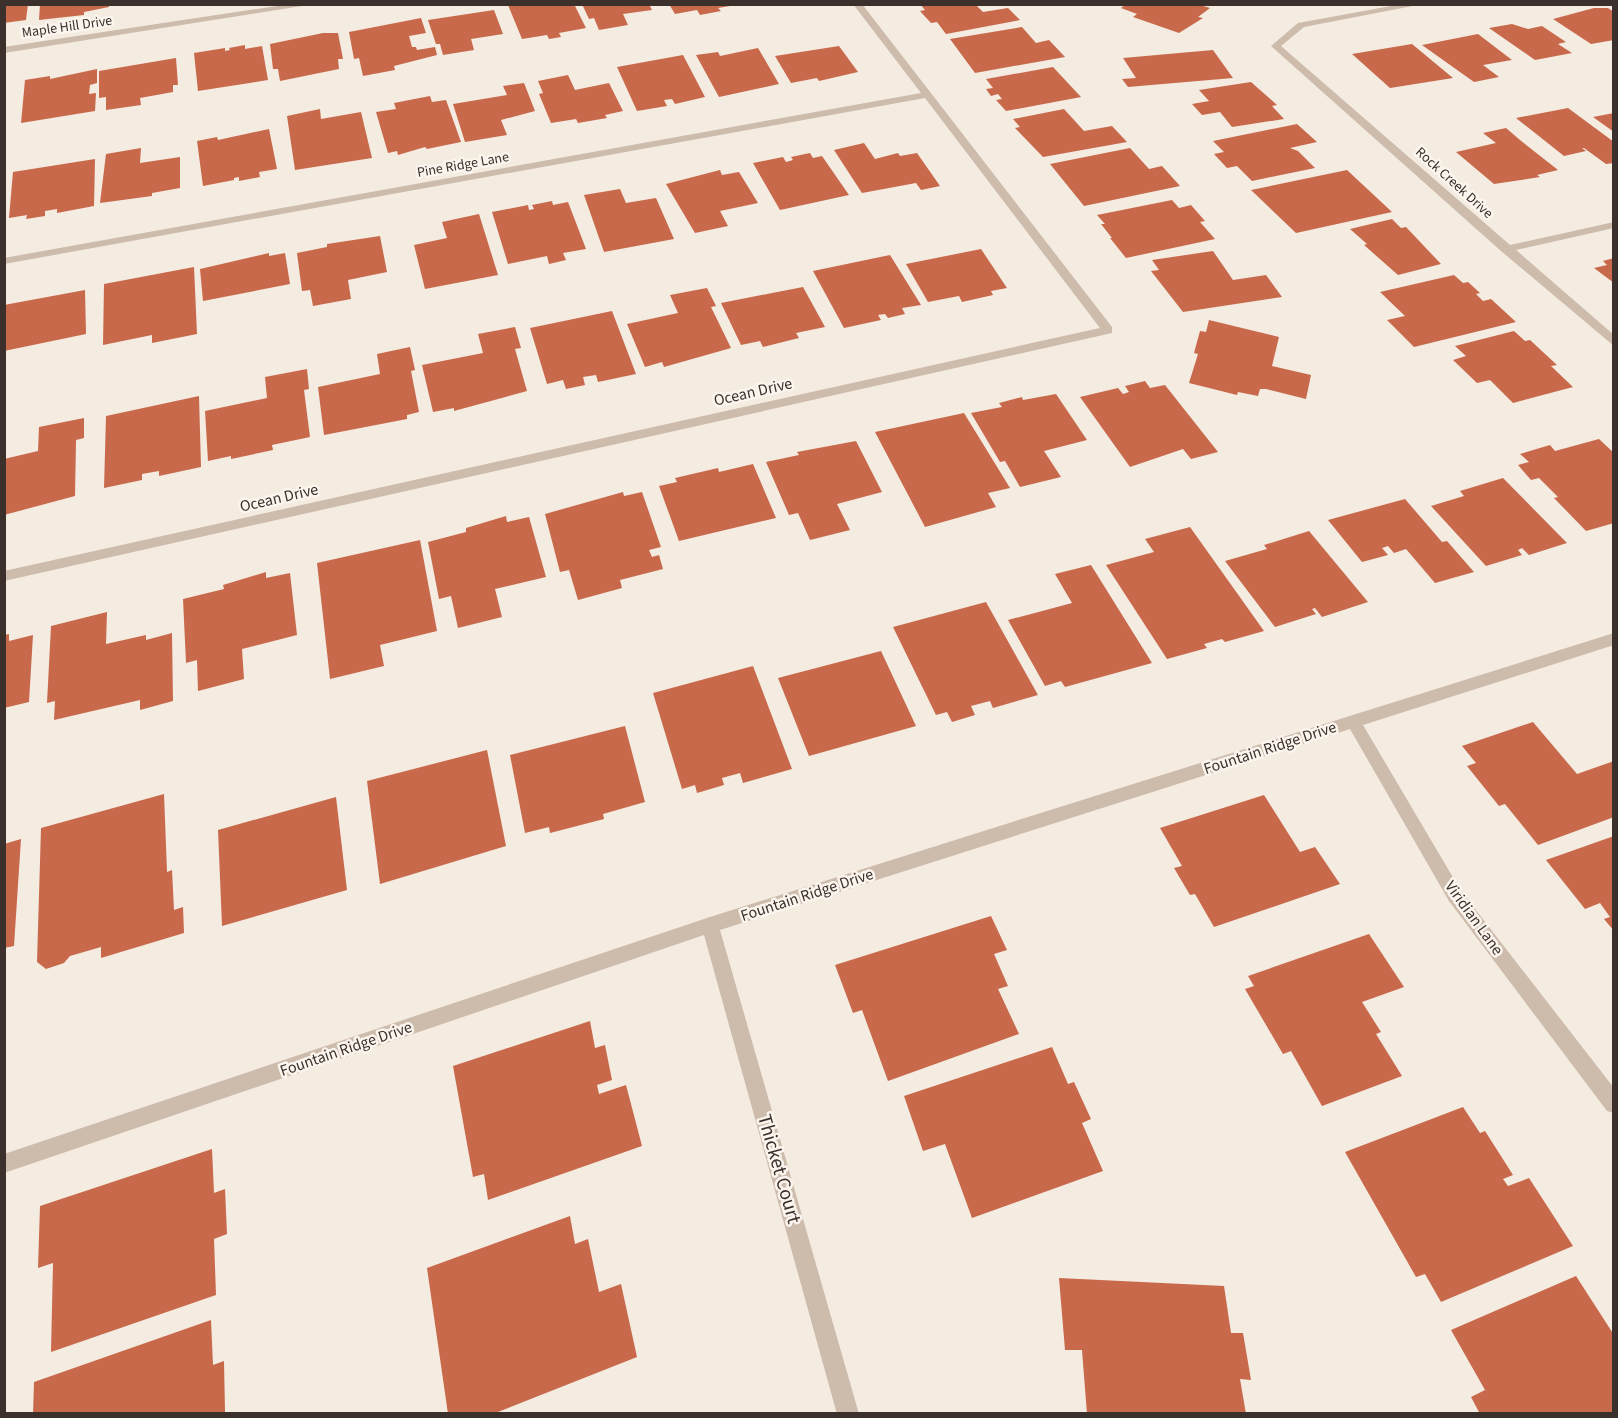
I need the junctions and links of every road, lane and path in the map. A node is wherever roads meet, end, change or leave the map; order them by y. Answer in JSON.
{"nodes":[{"id":1,"x":311,"y":4,"type":"edge"},
{"id":2,"x":857,"y":4,"type":"edge"},
{"id":3,"x":1419,"y":4,"type":"edge"},
{"id":4,"x":4,"y":50,"type":"edge"},
{"id":5,"x":926,"y":95,"type":"junction"},
{"id":6,"x":1614,"y":225,"type":"edge"},
{"id":7,"x":1506,"y":249,"type":"junction"},
{"id":8,"x":4,"y":261,"type":"edge"},
{"id":9,"x":1614,"y":342,"type":"edge"},
{"id":10,"x":4,"y":576,"type":"edge"},
{"id":11,"x":1614,"y":639,"type":"edge"},
{"id":12,"x":1353,"y":721,"type":"junction"},
{"id":13,"x":710,"y":925,"type":"junction"},
{"id":14,"x":1614,"y":1104,"type":"edge"},
{"id":15,"x":4,"y":1164,"type":"edge"},
{"id":16,"x":848,"y":1413,"type":"edge"}],
"edges":[{"from":1,"to":4,"type":"street","name":"Maple Hill Drive"},
{"from":2,"to":5,"type":"street","name":"Ocean Drive"},
{"from":3,"to":7,"type":"street","name":"Rock Creek Drive"},
{"from":5,"to":8,"type":"street","name":"Pine Ridge Lane"},
{"from":5,"to":10,"type":"street","name":"Ocean Drive"},
{"from":6,"to":7,"type":"street"},
{"from":7,"to":9,"type":"street","name":"Rock Creek Drive"},
{"from":11,"to":12,"type":"street","name":"Fountain Ridge Drive"},
{"from":12,"to":13,"type":"street","name":"Fountain Ridge Drive"},
{"from":12,"to":14,"type":"street","name":"Viridian Lane"},
{"from":13,"to":15,"type":"street","name":"Fountain Ridge Drive"},
{"from":13,"to":16,"type":"street","name":"Thicket Court"}]}
